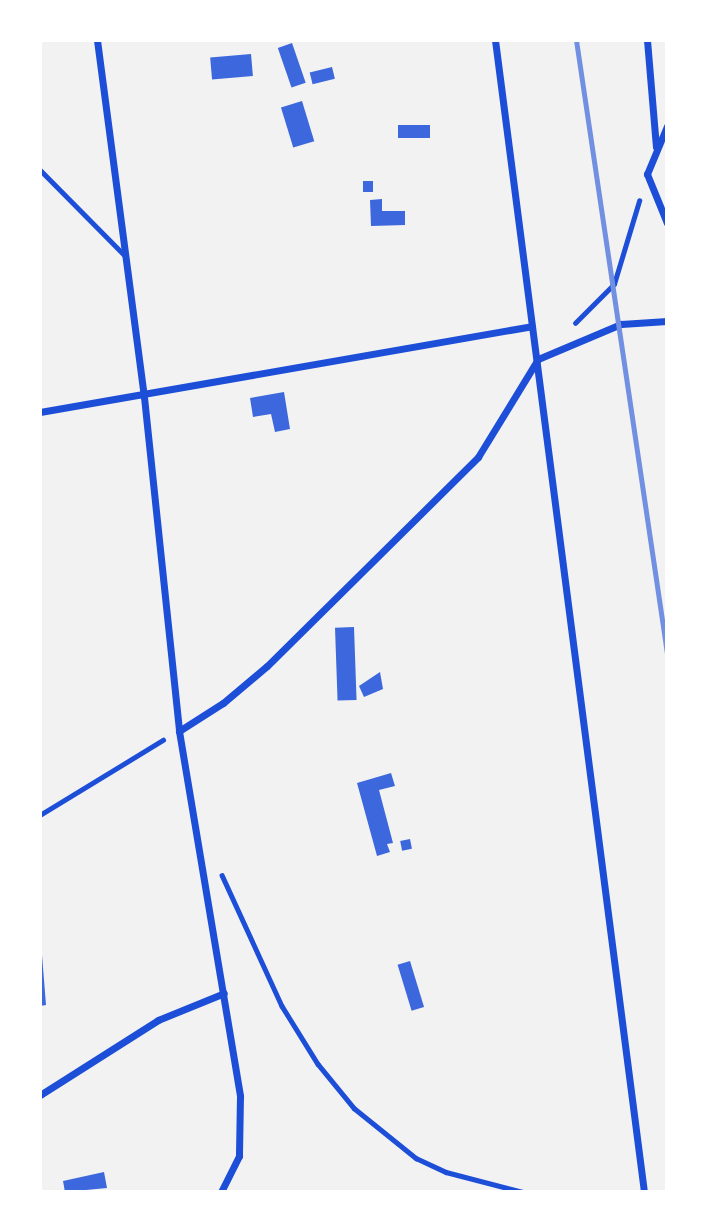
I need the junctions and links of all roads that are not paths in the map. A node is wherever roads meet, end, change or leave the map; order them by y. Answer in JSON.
{"nodes":[{"id":1,"x":97,"y":40,"type":"edge"},
{"id":2,"x":495,"y":40,"type":"edge"},
{"id":3,"x":646,"y":40,"type":"edge"},
{"id":4,"x":667,"y":127,"type":"edge"},
{"id":5,"x":667,"y":138,"type":"edge"},
{"id":6,"x":656,"y":147,"type":"junction"},
{"id":7,"x":40,"y":170,"type":"edge"},
{"id":8,"x":667,"y":223,"type":"edge"},
{"id":9,"x":126,"y":257,"type":"junction"},
{"id":10,"x":667,"y":321,"type":"edge"},
{"id":11,"x":531,"y":326,"type":"junction"},
{"id":12,"x":538,"y":359,"type":"junction"},
{"id":13,"x":144,"y":397,"type":"junction"},
{"id":14,"x":40,"y":412,"type":"edge"},
{"id":15,"x":179,"y":731,"type":"junction"},
{"id":16,"x":224,"y":993,"type":"junction"},
{"id":17,"x":40,"y":1095,"type":"edge"},
{"id":18,"x":221,"y":1192,"type":"edge"},
{"id":19,"x":645,"y":1192,"type":"edge"}],
"edges":[{"from":1,"to":9,"type":"street"},
{"from":2,"to":11,"type":"street"},
{"from":3,"to":6,"type":"street"},
{"from":4,"to":6,"type":"street"},
{"from":5,"to":6,"type":"street"},
{"from":6,"to":8,"type":"street"},
{"from":7,"to":9,"type":"lane"},
{"from":9,"to":13,"type":"street"},
{"from":10,"to":12,"type":"street"},
{"from":11,"to":12,"type":"street"},
{"from":11,"to":13,"type":"street"},
{"from":12,"to":15,"type":"street"},
{"from":12,"to":19,"type":"street"},
{"from":13,"to":14,"type":"street"},
{"from":13,"to":15,"type":"street"},
{"from":15,"to":16,"type":"street"},
{"from":16,"to":17,"type":"street"},
{"from":16,"to":18,"type":"street"}]}
